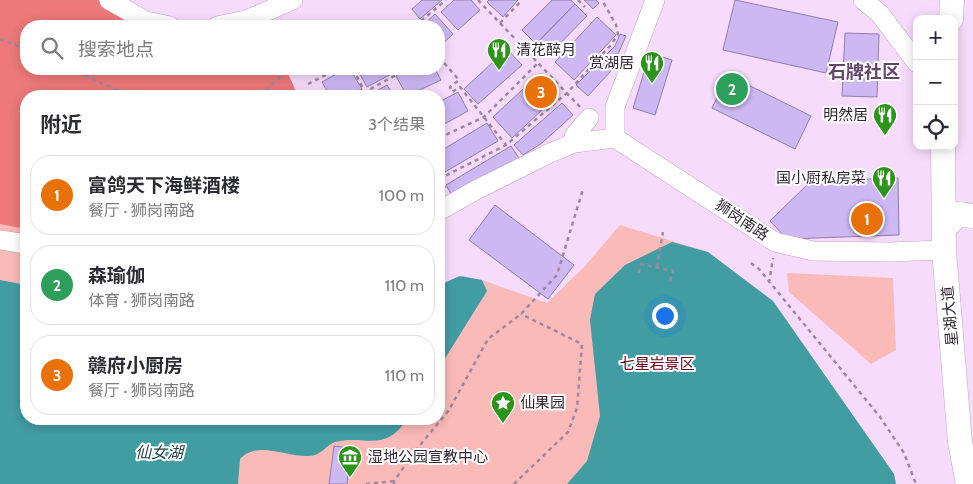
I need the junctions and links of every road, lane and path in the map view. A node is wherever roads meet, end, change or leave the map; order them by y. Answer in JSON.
{"nodes":[{"id":1,"x":109,"y":0,"type":"edge"},
{"id":2,"x":293,"y":0,"type":"edge"},
{"id":3,"x":446,"y":0,"type":"edge"},
{"id":4,"x":478,"y":0,"type":"edge"},
{"id":5,"x":522,"y":0,"type":"edge"},
{"id":6,"x":578,"y":0,"type":"edge"},
{"id":7,"x":602,"y":0,"type":"edge"},
{"id":8,"x":655,"y":0,"type":"edge"},
{"id":9,"x":863,"y":0,"type":"edge"},
{"id":10,"x":952,"y":0,"type":"edge"},
{"id":11,"x":585,"y":7,"type":"dead end"},
{"id":12,"x":951,"y":15,"type":"edge"},
{"id":13,"x":144,"y":20,"type":"edge"},
{"id":14,"x":246,"y":20,"type":"edge"},
{"id":15,"x":422,"y":20,"type":"edge"},
{"id":16,"x":500,"y":24,"type":"junction"},
{"id":17,"x":0,"y":39,"type":"edge"},
{"id":18,"x":20,"y":46,"type":"edge"},
{"id":19,"x":915,"y":60,"type":"edge"},
{"id":20,"x":538,"y":63,"type":"junction"},
{"id":21,"x":445,"y":64,"type":"edge"},
{"id":22,"x":83,"y":75,"type":"edge"},
{"id":23,"x":283,"y":75,"type":"edge"},
{"id":24,"x":325,"y":75,"type":"edge"},
{"id":25,"x":356,"y":75,"type":"edge"},
{"id":26,"x":396,"y":75,"type":"edge"},
{"id":27,"x":308,"y":84,"type":"dead end"},
{"id":28,"x":117,"y":90,"type":"edge"},
{"id":29,"x":266,"y":90,"type":"edge"},
{"id":30,"x":365,"y":90,"type":"edge"},
{"id":31,"x":370,"y":90,"type":"edge"},
{"id":32,"x":567,"y":93,"type":"junction"},
{"id":33,"x":484,"y":117,"type":"junction"},
{"id":34,"x":589,"y":118,"type":"joint"},
{"id":35,"x":445,"y":135,"type":"edge"},
{"id":36,"x":615,"y":138,"type":"junction"},
{"id":37,"x":574,"y":143,"type":"junction"},
{"id":38,"x":506,"y":145,"type":"junction"},
{"id":39,"x":943,"y":150,"type":"edge"},
{"id":40,"x":445,"y":176,"type":"edge"},
{"id":41,"x":583,"y":189,"type":"dead end"},
{"id":42,"x":445,"y":208,"type":"edge"},
{"id":43,"x":973,"y":216,"type":"edge"},
{"id":44,"x":663,"y":232,"type":"dead end"},
{"id":45,"x":944,"y":239,"type":"junction"},
{"id":46,"x":0,"y":240,"type":"edge"},
{"id":47,"x":775,"y":242,"type":"junction"},
{"id":48,"x":20,"y":243,"type":"edge"},
{"id":49,"x":751,"y":263,"type":"dead end"},
{"id":50,"x":657,"y":268,"type":"junction"},
{"id":51,"x":639,"y":273,"type":"dead end"},
{"id":52,"x":670,"y":281,"type":"dead end"},
{"id":53,"x":769,"y":283,"type":"junction"},
{"id":54,"x":521,"y":314,"type":"junction"},
{"id":55,"x":445,"y":415,"type":"edge"},
{"id":56,"x":437,"y":425,"type":"edge"},
{"id":57,"x":394,"y":482,"type":"edge"},
{"id":58,"x":366,"y":484,"type":"edge"},
{"id":59,"x":514,"y":484,"type":"edge"},
{"id":60,"x":916,"y":484,"type":"edge"},
{"id":61,"x":968,"y":484,"type":"edge"}],
"edges":[{"from":1,"to":13,"type":"street"},
{"from":2,"to":14,"type":"street"},
{"from":3,"to":15,"type":"path"},
{"from":4,"to":16,"type":"path"},
{"from":5,"to":16,"type":"path"},
{"from":6,"to":11,"type":"path"},
{"from":7,"to":32,"type":"path"},
{"from":8,"to":36,"type":"street"},
{"from":9,"to":19,"type":"street"},
{"from":10,"to":12,"type":"main road"},
{"from":16,"to":20,"type":"path"},
{"from":17,"to":18,"type":"path"},
{"from":20,"to":32,"type":"path"},
{"from":20,"to":33,"type":"path"},
{"from":21,"to":33,"type":"path"},
{"from":22,"to":28,"type":"path"},
{"from":23,"to":29,"type":"path"},
{"from":24,"to":27,"type":"path"},
{"from":25,"to":30,"type":"path"},
{"from":26,"to":31,"type":"path"},
{"from":32,"to":34,"type":"path"},
{"from":32,"to":38,"type":"path"},
{"from":33,"to":35,"type":"path"},
{"from":33,"to":38,"type":"path"},
{"from":34,"to":37,"type":"street"},
{"from":36,"to":37,"type":"street"},
{"from":36,"to":47,"type":"street","name":"狮岗南路"},
{"from":37,"to":42,"type":"street"},
{"from":38,"to":40,"type":"path"},
{"from":39,"to":45,"type":"main road","name":"星湖大道"},
{"from":41,"to":54,"type":"path"},
{"from":43,"to":45,"type":"main road"},
{"from":44,"to":50,"type":"path"},
{"from":45,"to":47,"type":"street","name":"狮岗南路"},
{"from":45,"to":61,"type":"main road","name":"星湖大道"},
{"from":46,"to":48,"type":"street"},
{"from":47,"to":53,"type":"path"},
{"from":49,"to":53,"type":"path"},
{"from":50,"to":51,"type":"path"},
{"from":50,"to":52,"type":"path"},
{"from":53,"to":60,"type":"path"},
{"from":54,"to":55,"type":"path"},
{"from":54,"to":59,"type":"path"},
{"from":56,"to":57,"type":"path"},
{"from":57,"to":58,"type":"path"}]}
